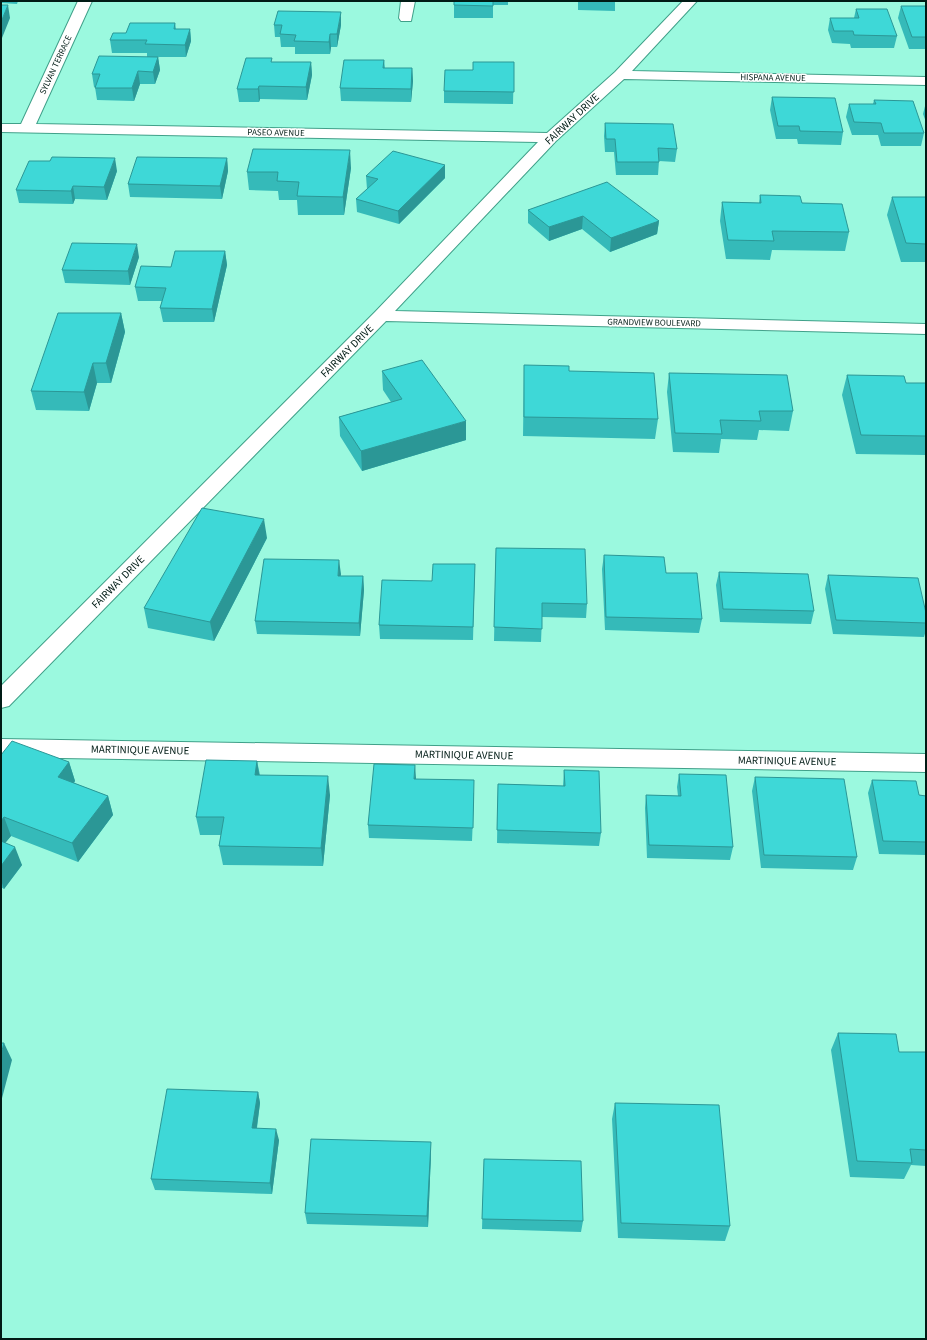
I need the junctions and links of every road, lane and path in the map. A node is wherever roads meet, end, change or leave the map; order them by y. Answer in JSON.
{"nodes":[{"id":1,"x":85,"y":1,"type":"edge"},
{"id":2,"x":408,"y":1,"type":"edge"},
{"id":3,"x":690,"y":1,"type":"edge"},
{"id":4,"x":406,"y":18,"type":"dead end"},
{"id":5,"x":620,"y":75,"type":"junction"},
{"id":6,"x":926,"y":81,"type":"edge"},
{"id":7,"x":1,"y":128,"type":"edge"},
{"id":8,"x":27,"y":128,"type":"junction"},
{"id":9,"x":551,"y":138,"type":"junction"},
{"id":10,"x":381,"y":316,"type":"junction"},
{"id":11,"x":926,"y":329,"type":"edge"},
{"id":12,"x":1,"y":700,"type":"edge"},
{"id":13,"x":1,"y":748,"type":"edge"},
{"id":14,"x":926,"y":763,"type":"edge"}],
"edges":[{"from":1,"to":8,"type":"street","name":"SYLVAN TERRACE"},
{"from":2,"to":4,"type":"street"},
{"from":3,"to":5,"type":"street","name":"FAIRWAY DRIVE"},
{"from":5,"to":6,"type":"street","name":"HISPANA AVENUE"},
{"from":5,"to":9,"type":"street","name":"FAIRWAY DRIVE"},
{"from":7,"to":8,"type":"street","name":"PASEO AVENUE"},
{"from":8,"to":9,"type":"street","name":"PASEO AVENUE"},
{"from":9,"to":10,"type":"street","name":"FAIRWAY DRIVE"},
{"from":10,"to":11,"type":"street","name":"GRANDVIEW BOULEVARD"},
{"from":10,"to":12,"type":"street","name":"FAIRWAY DRIVE"},
{"from":13,"to":14,"type":"street","name":"MARTINIQUE AVENUE"}]}
